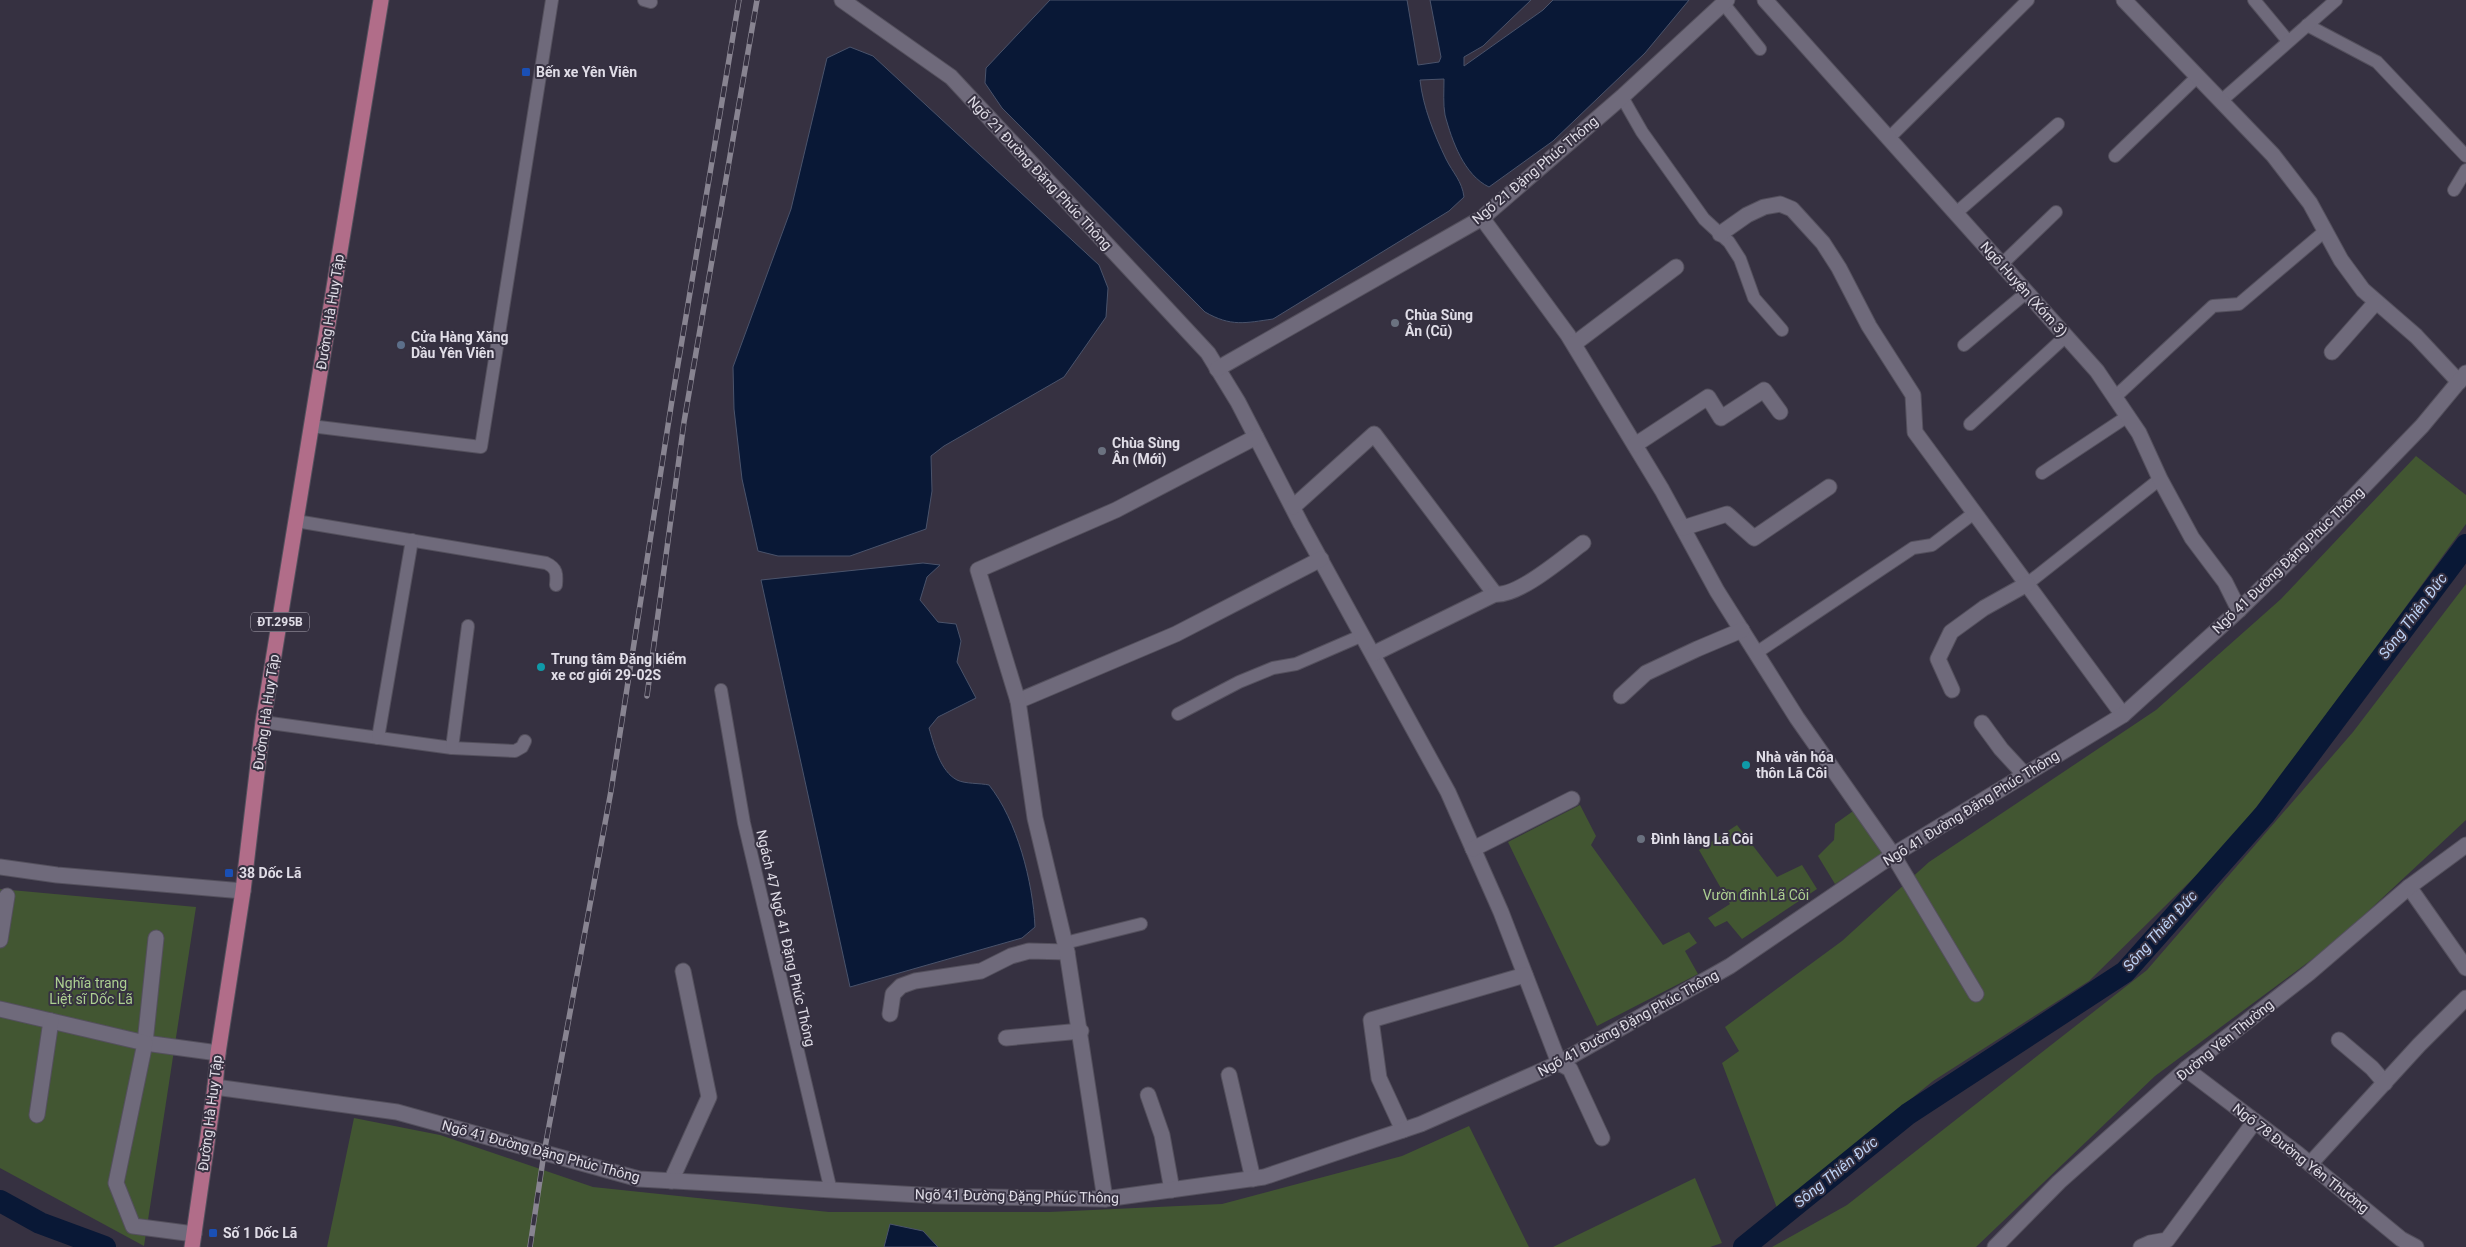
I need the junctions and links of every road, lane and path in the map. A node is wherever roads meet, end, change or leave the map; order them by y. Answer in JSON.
{"nodes":[{"id":1,"x":381,"y":0,"type":"edge"},
{"id":2,"x":552,"y":0,"type":"edge"},
{"id":3,"x":842,"y":0,"type":"edge"},
{"id":4,"x":1765,"y":0,"type":"edge"},
{"id":5,"x":2028,"y":0,"type":"edge"},
{"id":6,"x":2124,"y":0,"type":"edge"},
{"id":7,"x":2254,"y":0,"type":"edge"},
{"id":8,"x":2336,"y":0,"type":"edge"},
{"id":9,"x":1725,"y":2,"type":"edge"},
{"id":10,"x":2307,"y":25,"type":"junction"},
{"id":11,"x":2288,"y":41,"type":"junction"},
{"id":12,"x":1760,"y":49,"type":"dead end"},
{"id":13,"x":2197,"y":77,"type":"junction"},
{"id":14,"x":1622,"y":97,"type":"junction"},
{"id":15,"x":2221,"y":101,"type":"junction"},
{"id":16,"x":2058,"y":124,"type":"dead end"},
{"id":17,"x":1889,"y":138,"type":"junction"},
{"id":18,"x":2115,"y":156,"type":"dead end"},
{"id":19,"x":2466,"y":156,"type":"edge"},
{"id":20,"x":2466,"y":170,"type":"edge"},
{"id":21,"x":2454,"y":190,"type":"dead end"},
{"id":22,"x":2056,"y":212,"type":"dead end"},
{"id":23,"x":1956,"y":213,"type":"junction"},
{"id":24,"x":1482,"y":218,"type":"junction"},
{"id":25,"x":2325,"y":231,"type":"junction"},
{"id":26,"x":1720,"y":234,"type":"junction"},
{"id":27,"x":2002,"y":264,"type":"junction"},
{"id":28,"x":1676,"y":267,"type":"dead end"},
{"id":29,"x":2027,"y":292,"type":"junction"},
{"id":30,"x":2376,"y":302,"type":"junction"},
{"id":31,"x":1782,"y":330,"type":"dead end"},
{"id":32,"x":2066,"y":336,"type":"junction"},
{"id":33,"x":1574,"y":344,"type":"junction"},
{"id":34,"x":1964,"y":345,"type":"dead end"},
{"id":35,"x":2332,"y":352,"type":"dead end"},
{"id":36,"x":1218,"y":369,"type":"junction"},
{"id":37,"x":2462,"y":378,"type":"edge"},
{"id":38,"x":2115,"y":397,"type":"junction"},
{"id":39,"x":1780,"y":412,"type":"dead end"},
{"id":40,"x":2128,"y":416,"type":"junction"},
{"id":41,"x":1970,"y":424,"type":"dead end"},
{"id":42,"x":311,"y":426,"type":"junction"},
{"id":43,"x":1256,"y":437,"type":"junction"},
{"id":44,"x":1635,"y":445,"type":"junction"},
{"id":45,"x":2042,"y":473,"type":"dead end"},
{"id":46,"x":2160,"y":479,"type":"junction"},
{"id":47,"x":1829,"y":487,"type":"dead end"},
{"id":48,"x":1292,"y":507,"type":"junction"},
{"id":49,"x":1974,"y":512,"type":"junction"},
{"id":50,"x":296,"y":521,"type":"junction"},
{"id":51,"x":1683,"y":528,"type":"junction"},
{"id":52,"x":412,"y":540,"type":"junction"},
{"id":53,"x":1583,"y":543,"type":"dead end"},
{"id":54,"x":1321,"y":559,"type":"junction"},
{"id":55,"x":2027,"y":584,"type":"junction"},
{"id":56,"x":556,"y":586,"type":"dead end"},
{"id":57,"x":1495,"y":594,"type":"junction"},
{"id":58,"x":2238,"y":610,"type":"junction"},
{"id":59,"x":468,"y":626,"type":"dead end"},
{"id":60,"x":1742,"y":630,"type":"junction"},
{"id":61,"x":1363,"y":635,"type":"junction"},
{"id":62,"x":1756,"y":653,"type":"junction"},
{"id":63,"x":1373,"y":654,"type":"junction"},
{"id":64,"x":722,"y":690,"type":"dead end"},
{"id":65,"x":1952,"y":690,"type":"dead end"},
{"id":66,"x":1621,"y":696,"type":"dead end"},
{"id":67,"x":1018,"y":701,"type":"junction"},
{"id":68,"x":1178,"y":714,"type":"dead end"},
{"id":69,"x":2123,"y":715,"type":"junction"},
{"id":70,"x":263,"y":722,"type":"junction"},
{"id":71,"x":1982,"y":723,"type":"dead end"},
{"id":72,"x":378,"y":738,"type":"junction"},
{"id":73,"x":525,"y":741,"type":"dead end"},
{"id":74,"x":452,"y":748,"type":"junction"},
{"id":75,"x":2025,"y":775,"type":"junction"},
{"id":76,"x":1572,"y":799,"type":"dead end"},
{"id":77,"x":2466,"y":845,"type":"edge"},
{"id":78,"x":1473,"y":849,"type":"junction"},
{"id":79,"x":1893,"y":855,"type":"junction"},
{"id":80,"x":0,"y":867,"type":"edge"},
{"id":81,"x":2409,"y":887,"type":"junction"},
{"id":82,"x":243,"y":892,"type":"junction"},
{"id":83,"x":7,"y":896,"type":"dead end"},
{"id":84,"x":1141,"y":924,"type":"dead end"},
{"id":85,"x":156,"y":938,"type":"dead end"},
{"id":86,"x":0,"y":940,"type":"edge"},
{"id":87,"x":1066,"y":948,"type":"junction"},
{"id":88,"x":2466,"y":968,"type":"edge"},
{"id":89,"x":683,"y":971,"type":"dead end"},
{"id":90,"x":1525,"y":975,"type":"junction"},
{"id":91,"x":1976,"y":994,"type":"dead end"},
{"id":92,"x":2466,"y":998,"type":"edge"},
{"id":93,"x":0,"y":1009,"type":"edge"},
{"id":94,"x":890,"y":1014,"type":"dead end"},
{"id":95,"x":51,"y":1020,"type":"junction"},
{"id":96,"x":1081,"y":1031,"type":"junction"},
{"id":97,"x":1006,"y":1038,"type":"dead end"},
{"id":98,"x":2339,"y":1040,"type":"dead end"},
{"id":99,"x":146,"y":1043,"type":"junction"},
{"id":100,"x":218,"y":1053,"type":"junction"},
{"id":101,"x":1559,"y":1063,"type":"junction"},
{"id":102,"x":2186,"y":1069,"type":"junction"},
{"id":103,"x":1229,"y":1075,"type":"dead end"},
{"id":104,"x":2385,"y":1083,"type":"junction"},
{"id":105,"x":215,"y":1087,"type":"junction"},
{"id":106,"x":1148,"y":1095,"type":"dead end"},
{"id":107,"x":37,"y":1115,"type":"dead end"},
{"id":108,"x":2255,"y":1120,"type":"junction"},
{"id":109,"x":1403,"y":1130,"type":"junction"},
{"id":110,"x":1602,"y":1138,"type":"dead end"},
{"id":111,"x":2310,"y":1164,"type":"junction"},
{"id":112,"x":1253,"y":1179,"type":"junction"},
{"id":113,"x":671,"y":1181,"type":"junction"},
{"id":114,"x":1172,"y":1190,"type":"junction"},
{"id":115,"x":831,"y":1191,"type":"junction"},
{"id":116,"x":1105,"y":1200,"type":"junction"},
{"id":117,"x":193,"y":1242,"type":"edge"},
{"id":118,"x":2171,"y":1244,"type":"edge"},
{"id":119,"x":1995,"y":1247,"type":"edge"},
{"id":120,"x":2141,"y":1247,"type":"edge"},
{"id":121,"x":2416,"y":1247,"type":"edge"}],
"edges":[{"from":1,"to":42,"type":"main road","name":"Đường Hà Huy Tập","number":"ĐT.295B"},
{"from":2,"to":42,"type":"lane"},
{"from":3,"to":36,"type":"street","name":"Ngõ 21 Đường Đặng Phúc Thông"},
{"from":4,"to":17,"type":"street","name":"Ngõ Huyện (Xóm 3)"},
{"from":5,"to":17,"type":"lane"},
{"from":6,"to":13,"type":"street"},
{"from":7,"to":11,"type":"lane"},
{"from":8,"to":10,"type":"lane"},
{"from":9,"to":12,"type":"lane"},
{"from":9,"to":14,"type":"street","name":"Ngõ 21 Đặng Phúc Thông"},
{"from":10,"to":11,"type":"lane"},
{"from":10,"to":19,"type":"lane"},
{"from":11,"to":15,"type":"lane"},
{"from":13,"to":15,"type":"street"},
{"from":13,"to":18,"type":"lane"},
{"from":14,"to":24,"type":"street","name":"Ngõ 21 Đặng Phúc Thông"},
{"from":14,"to":26,"type":"lane"},
{"from":15,"to":25,"type":"street"},
{"from":16,"to":23,"type":"lane"},
{"from":17,"to":23,"type":"street","name":"Ngõ Huyện (Xóm 3)"},
{"from":20,"to":21,"type":"lane"},
{"from":22,"to":27,"type":"lane"},
{"from":23,"to":27,"type":"street","name":"Ngõ Huyện (Xóm 3)"},
{"from":24,"to":33,"type":"street"},
{"from":24,"to":36,"type":"street","name":"Ngõ 21 Đặng Phúc Thông"},
{"from":25,"to":30,"type":"street"},
{"from":25,"to":38,"type":"lane"},
{"from":26,"to":31,"type":"lane"},
{"from":26,"to":49,"type":"street"},
{"from":27,"to":29,"type":"street","name":"Ngõ Huyện (Xóm 3)"},
{"from":28,"to":33,"type":"street"},
{"from":29,"to":32,"type":"street","name":"Ngõ Huyện (Xóm 3)"},
{"from":29,"to":34,"type":"lane"},
{"from":30,"to":35,"type":"street"},
{"from":30,"to":37,"type":"street"},
{"from":32,"to":38,"type":"street","name":"Ngõ Huyện (Xóm 3)"},
{"from":32,"to":41,"type":"lane"},
{"from":33,"to":44,"type":"street"},
{"from":36,"to":43,"type":"street","name":"Ngõ 21 Đường Đặng Phúc Thông"},
{"from":37,"to":58,"type":"street","name":"Ngõ 41 Đường Đặng Phúc Thông"},
{"from":38,"to":40,"type":"street","name":"Ngõ Huyện (Xóm 3)"},
{"from":39,"to":44,"type":"street"},
{"from":40,"to":45,"type":"lane"},
{"from":40,"to":46,"type":"street","name":"Ngõ Huyện (Xóm 3)"},
{"from":42,"to":50,"type":"main road","name":"Đường Hà Huy Tập","number":"ĐT.295B"},
{"from":43,"to":48,"type":"street","name":"Ngõ 21 Đường Đặng Phúc Thông"},
{"from":43,"to":67,"type":"street"},
{"from":44,"to":51,"type":"street"},
{"from":46,"to":55,"type":"lane"},
{"from":46,"to":58,"type":"street","name":"Ngõ Huyện (Xóm 3)"},
{"from":47,"to":51,"type":"street"},
{"from":48,"to":54,"type":"street","name":"Ngõ 21 Đường Đặng Phúc Thông"},
{"from":48,"to":57,"type":"street"},
{"from":49,"to":55,"type":"street"},
{"from":49,"to":62,"type":"lane"},
{"from":50,"to":52,"type":"lane"},
{"from":50,"to":70,"type":"main road","name":"Đường Hà Huy Tập","number":"ĐT.295B"},
{"from":51,"to":60,"type":"street"},
{"from":52,"to":56,"type":"lane"},
{"from":52,"to":72,"type":"lane"},
{"from":53,"to":57,"type":"street"},
{"from":54,"to":61,"type":"street","name":"Ngõ 21 Đường Đặng Phúc Thông"},
{"from":54,"to":67,"type":"street"},
{"from":55,"to":65,"type":"street"},
{"from":55,"to":69,"type":"street"},
{"from":57,"to":63,"type":"street"},
{"from":58,"to":69,"type":"street","name":"Ngõ 41 Đường Đặng Phúc Thông"},
{"from":59,"to":74,"type":"lane"},
{"from":60,"to":62,"type":"street"},
{"from":60,"to":66,"type":"street"},
{"from":61,"to":63,"type":"street","name":"Ngõ 21 Đường Đặng Phúc Thông"},
{"from":61,"to":68,"type":"lane"},
{"from":62,"to":79,"type":"street"},
{"from":63,"to":78,"type":"street","name":"Ngõ 21 Đường Đặng Phúc Thông"},
{"from":64,"to":115,"type":"lane","name":"Ngách 47 Ngõ 41 Đặng Phúc Thông"},
{"from":67,"to":87,"type":"street"},
{"from":69,"to":75,"type":"street","name":"Ngõ 41 Đường Đặng Phúc Thông"},
{"from":70,"to":72,"type":"lane"},
{"from":70,"to":82,"type":"main road","name":"Đường Hà Huy Tập","number":"ĐT.295B"},
{"from":71,"to":75,"type":"street"},
{"from":72,"to":74,"type":"lane"},
{"from":73,"to":74,"type":"lane"},
{"from":75,"to":79,"type":"street","name":"Ngõ 41 Đường Đặng Phúc Thông"},
{"from":76,"to":78,"type":"street"},
{"from":77,"to":81,"type":"street","name":"Đường Yên Thường"},
{"from":78,"to":90,"type":"street","name":"Ngõ 21 Đường Đặng Phúc Thông"},
{"from":79,"to":91,"type":"street"},
{"from":79,"to":101,"type":"street","name":"Ngõ 41 Đường Đặng Phúc Thông"},
{"from":80,"to":82,"type":"street"},
{"from":81,"to":88,"type":"street"},
{"from":81,"to":102,"type":"street","name":"Đường Yên Thường"},
{"from":82,"to":100,"type":"main road","name":"Đường Hà Huy Tập","number":"ĐT.295B"},
{"from":83,"to":86,"type":"street"},
{"from":84,"to":87,"type":"lane"},
{"from":85,"to":99,"type":"street"},
{"from":87,"to":94,"type":"street"},
{"from":87,"to":96,"type":"street"},
{"from":89,"to":113,"type":"street"},
{"from":90,"to":101,"type":"street","name":"Ngõ 21 Đường Đặng Phúc Thông"},
{"from":90,"to":109,"type":"street"},
{"from":92,"to":104,"type":"street"},
{"from":93,"to":95,"type":"street"},
{"from":95,"to":99,"type":"street"},
{"from":95,"to":107,"type":"street"},
{"from":96,"to":97,"type":"street"},
{"from":96,"to":116,"type":"street"},
{"from":98,"to":104,"type":"street"},
{"from":99,"to":100,"type":"street"},
{"from":99,"to":117,"type":"street"},
{"from":100,"to":105,"type":"main road","name":"Đường Hà Huy Tập","number":"ĐT.295B"},
{"from":101,"to":109,"type":"street","name":"Ngõ 41 Đường Đặng Phúc Thông"},
{"from":101,"to":110,"type":"street"},
{"from":102,"to":108,"type":"street","name":"Ngõ 78 Đường Yên Thường"},
{"from":102,"to":119,"type":"street","name":"Đường Yên Thường"},
{"from":103,"to":112,"type":"street"},
{"from":104,"to":111,"type":"street"},
{"from":105,"to":113,"type":"street","name":"Ngõ 41 Đường Đặng Phúc Thông"},
{"from":105,"to":117,"type":"main road","name":"Đường Hà Huy Tập","number":"ĐT.295B"},
{"from":106,"to":114,"type":"street"},
{"from":108,"to":111,"type":"street","name":"Ngõ 78 Đường Yên Thường"},
{"from":108,"to":118,"type":"street"},
{"from":109,"to":112,"type":"street","name":"Ngõ 41 Đường Đặng Phúc Thông"},
{"from":111,"to":121,"type":"street","name":"Ngõ 78 Đường Yên Thường"},
{"from":112,"to":114,"type":"street","name":"Ngõ 41 Đường Đặng Phúc Thông"},
{"from":113,"to":115,"type":"street","name":"Ngõ 41 Đường Đặng Phúc Thông"},
{"from":114,"to":116,"type":"street","name":"Ngõ 41 Đường Đặng Phúc Thông"},
{"from":115,"to":116,"type":"street","name":"Ngõ 41 Đường Đặng Phúc Thông"},
{"from":118,"to":120,"type":"street"}]}
